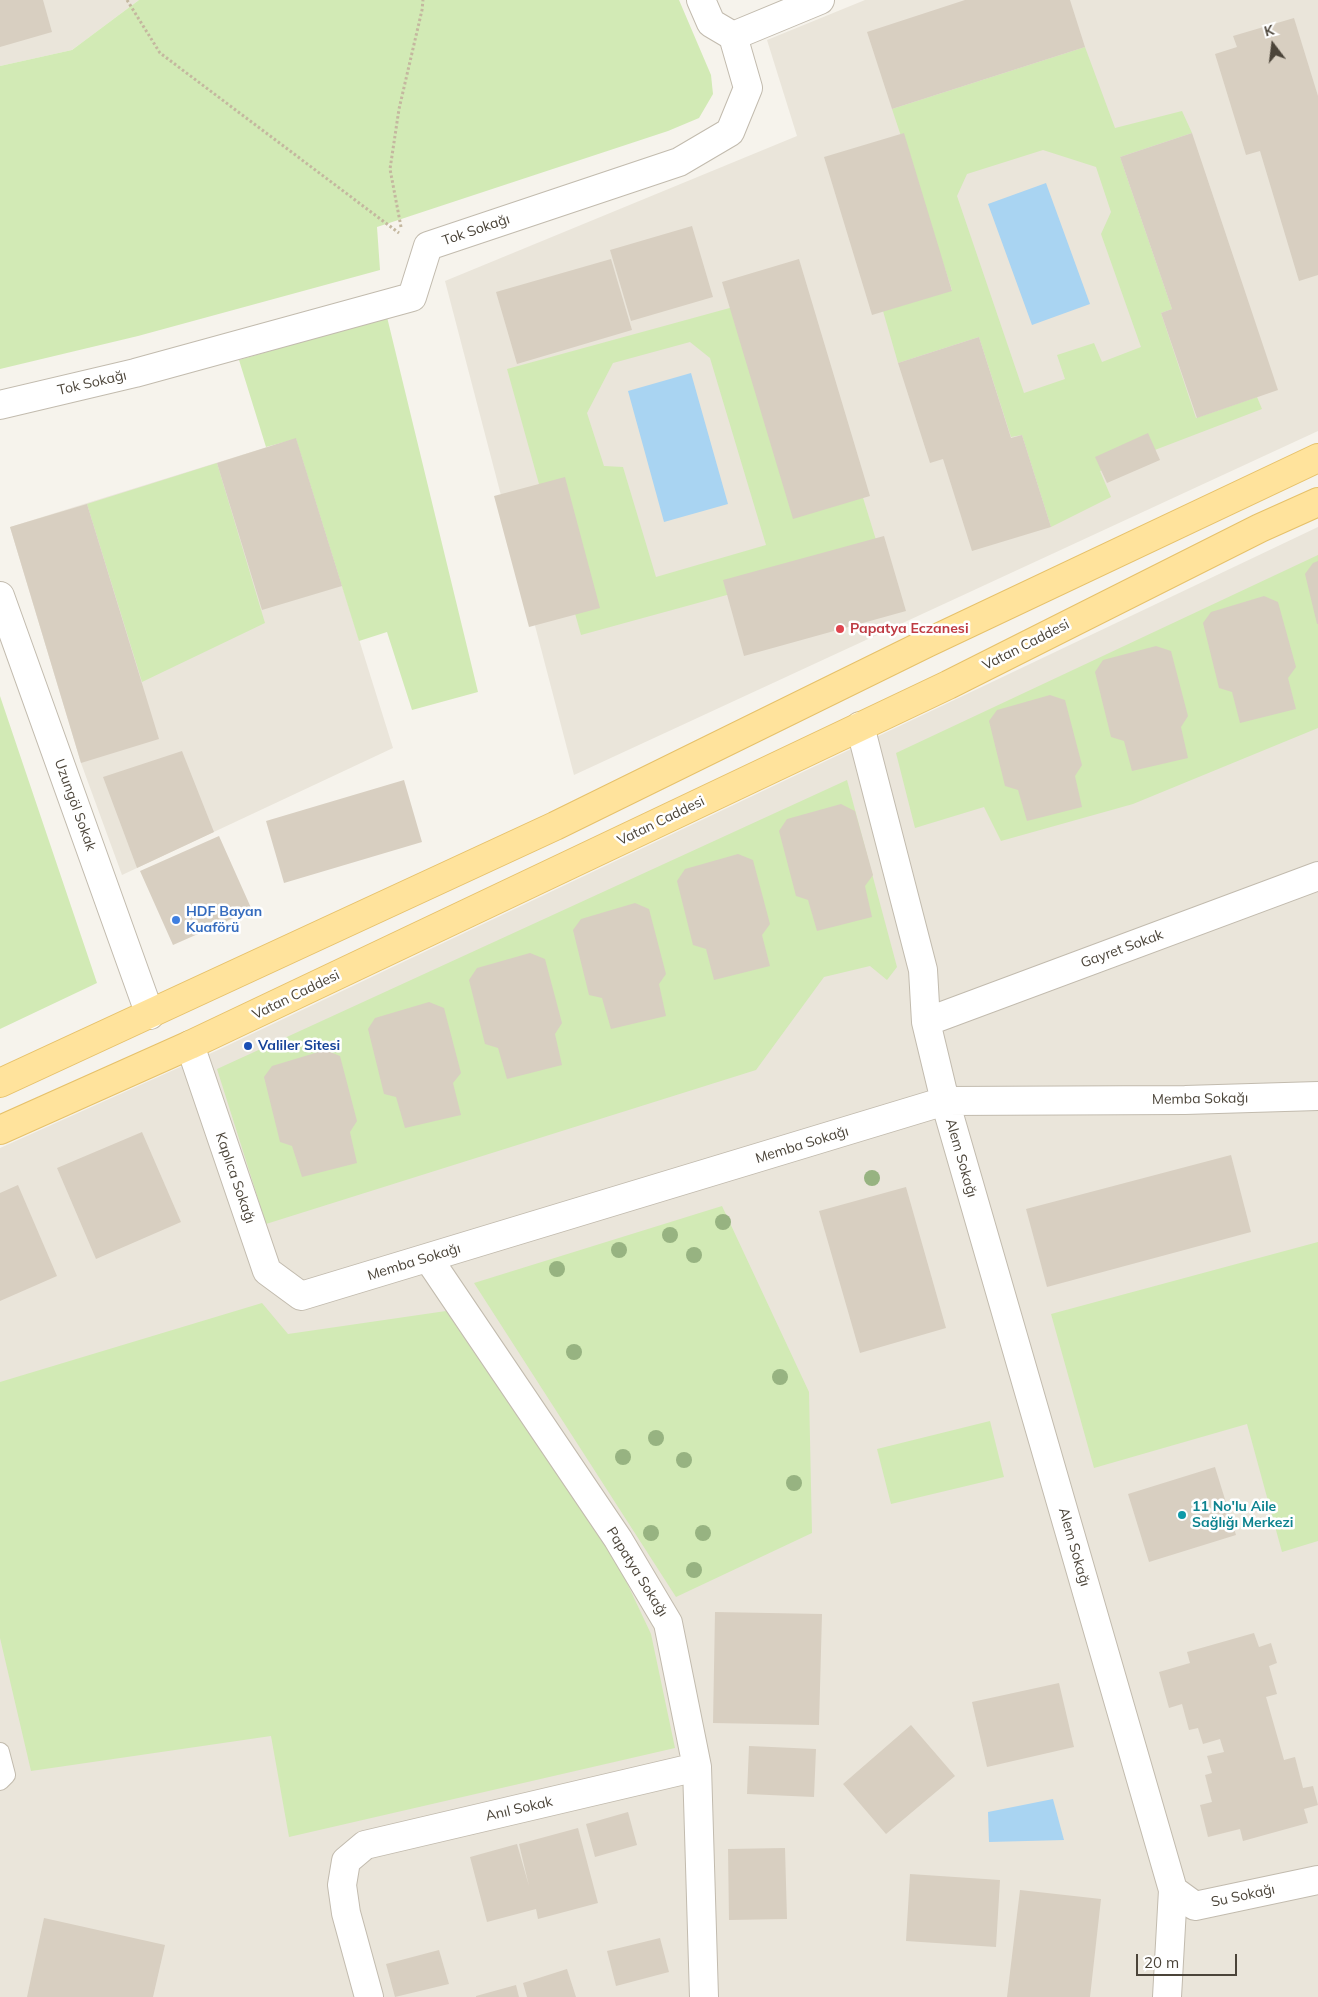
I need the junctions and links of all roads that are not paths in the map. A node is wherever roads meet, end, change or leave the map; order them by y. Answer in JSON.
{"nodes":[{"id":1,"x":702,"y":0,"type":"edge"},
{"id":2,"x":820,"y":0,"type":"edge"},
{"id":3,"x":733,"y":36,"type":"junction"},
{"id":4,"x":0,"y":405,"type":"edge"},
{"id":5,"x":1318,"y":458,"type":"edge"},
{"id":6,"x":1318,"y":502,"type":"edge"},
{"id":7,"x":0,"y":596,"type":"edge"},
{"id":8,"x":860,"y":726,"type":"junction"},
{"id":9,"x":1318,"y":876,"type":"edge"},
{"id":10,"x":150,"y":1015,"type":"junction"},
{"id":11,"x":926,"y":1022,"type":"junction"},
{"id":12,"x":190,"y":1046,"type":"junction"},
{"id":13,"x":0,"y":1083,"type":"edge"},
{"id":14,"x":1318,"y":1096,"type":"edge"},
{"id":15,"x":945,"y":1102,"type":"junction"},
{"id":16,"x":0,"y":1130,"type":"edge"},
{"id":17,"x":428,"y":1258,"type":"junction"},
{"id":18,"x":301,"y":1296,"type":"joint"},
{"id":19,"x":0,"y":1752,"type":"edge"},
{"id":20,"x":697,"y":1767,"type":"junction"},
{"id":21,"x":0,"y":1781,"type":"edge"},
{"id":22,"x":1318,"y":1880,"type":"edge"},
{"id":23,"x":1174,"y":1890,"type":"junction"},
{"id":24,"x":368,"y":1997,"type":"edge"},
{"id":25,"x":704,"y":1997,"type":"edge"},
{"id":26,"x":1167,"y":1997,"type":"edge"}],
"edges":[{"from":1,"to":3,"type":"street"},
{"from":2,"to":3,"type":"street"},
{"from":3,"to":4,"type":"street","name":"Tok Sokağı"},
{"from":5,"to":10,"type":"main road"},
{"from":6,"to":8,"type":"main road","name":"Vatan Caddesi"},
{"from":7,"to":10,"type":"street","name":"Uzungöl Sokak"},
{"from":8,"to":11,"type":"street","name":"Alem Sokağı"},
{"from":8,"to":12,"type":"main road","name":"Vatan Caddesi"},
{"from":9,"to":11,"type":"street","name":"Gayret Sokak"},
{"from":10,"to":13,"type":"main road"},
{"from":11,"to":15,"type":"street","name":"Alem Sokağı"},
{"from":12,"to":16,"type":"main road","name":"Vatan Caddesi"},
{"from":12,"to":18,"type":"street","name":"Kaplıca Sokağı"},
{"from":14,"to":15,"type":"street","name":"Memba Sokağı"},
{"from":15,"to":17,"type":"street","name":"Memba Sokağı"},
{"from":15,"to":23,"type":"street","name":"Alem Sokağı"},
{"from":17,"to":18,"type":"street","name":"Memba Sokağı"},
{"from":17,"to":20,"type":"street","name":"Papatya Sokağı"},
{"from":19,"to":21,"type":"lane"},
{"from":20,"to":24,"type":"street","name":"Anıl Sokak"},
{"from":20,"to":25,"type":"street","name":"Papatya Sokağı"},
{"from":22,"to":23,"type":"street","name":"Su Sokağı"},
{"from":23,"to":26,"type":"street","name":"Alem Sokağı"}]}
